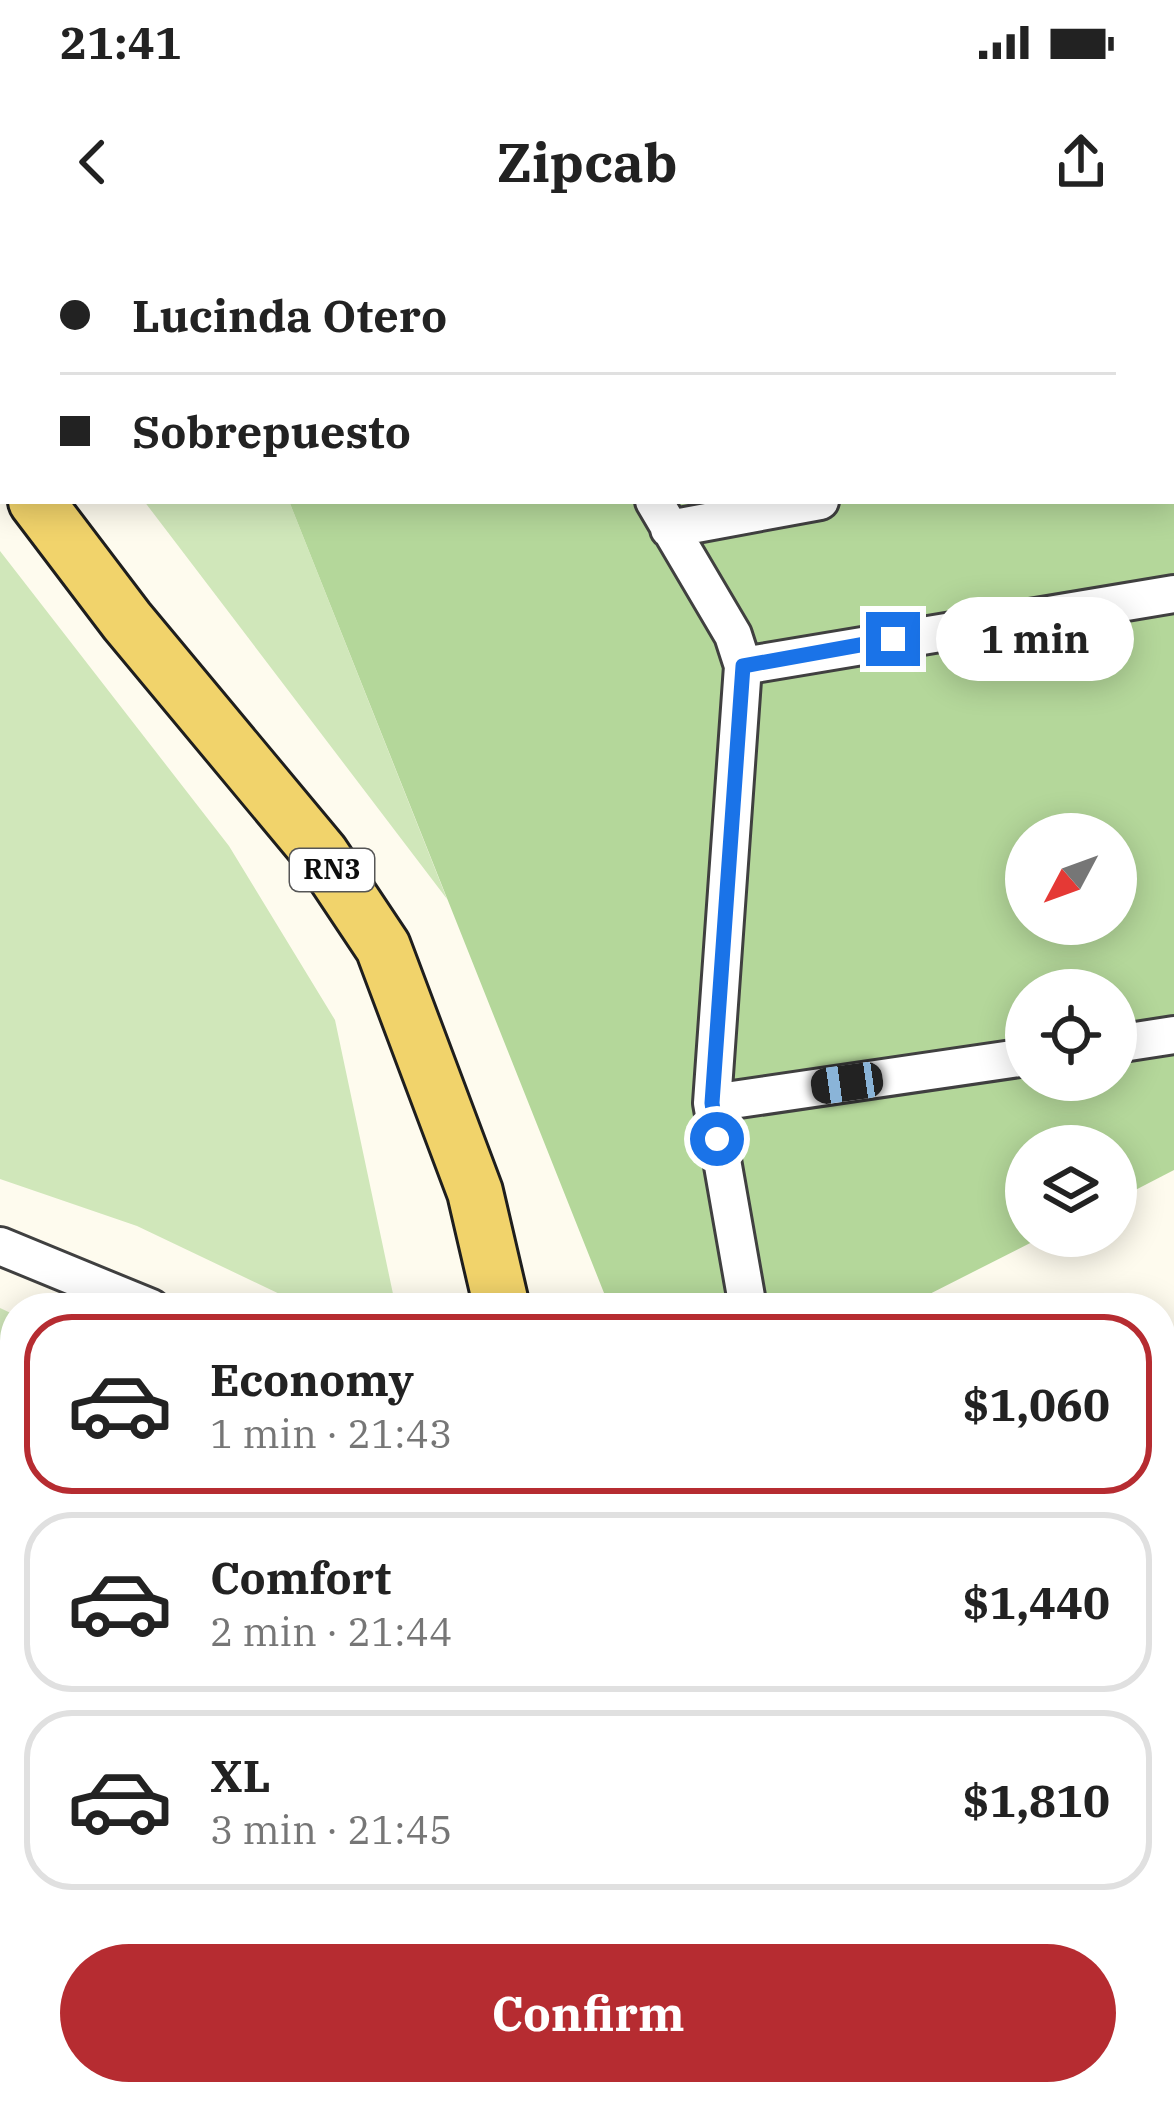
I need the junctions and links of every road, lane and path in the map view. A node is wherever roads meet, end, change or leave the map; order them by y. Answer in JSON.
{"nodes":[{"id":1,"x":38,"y":504,"type":"edge"},
{"id":2,"x":786,"y":504,"type":"edge"},
{"id":3,"x":662,"y":515,"type":"edge"},
{"id":4,"x":1174,"y":594,"type":"edge"},
{"id":5,"x":743,"y":666,"type":"junction"},
{"id":6,"x":1174,"y":1035,"type":"edge"},
{"id":7,"x":1137,"y":1041,"type":"edge"},
{"id":8,"x":1005,"y":1060,"type":"edge"},
{"id":9,"x":712,"y":1103,"type":"junction"},
{"id":10,"x":0,"y":1246,"type":"edge"},
{"id":11,"x":114,"y":1293,"type":"edge"},
{"id":12,"x":499,"y":1293,"type":"edge"},
{"id":13,"x":745,"y":1293,"type":"edge"}],
"edges":[{"from":1,"to":12,"type":"main road","number":"RN3"},
{"from":2,"to":3,"type":"street"},
{"from":3,"to":5,"type":"street"},
{"from":4,"to":5,"type":"street"},
{"from":5,"to":9,"type":"street"},
{"from":6,"to":7,"type":"street"},
{"from":8,"to":9,"type":"street"},
{"from":9,"to":13,"type":"street"},
{"from":10,"to":11,"type":"street"}]}
